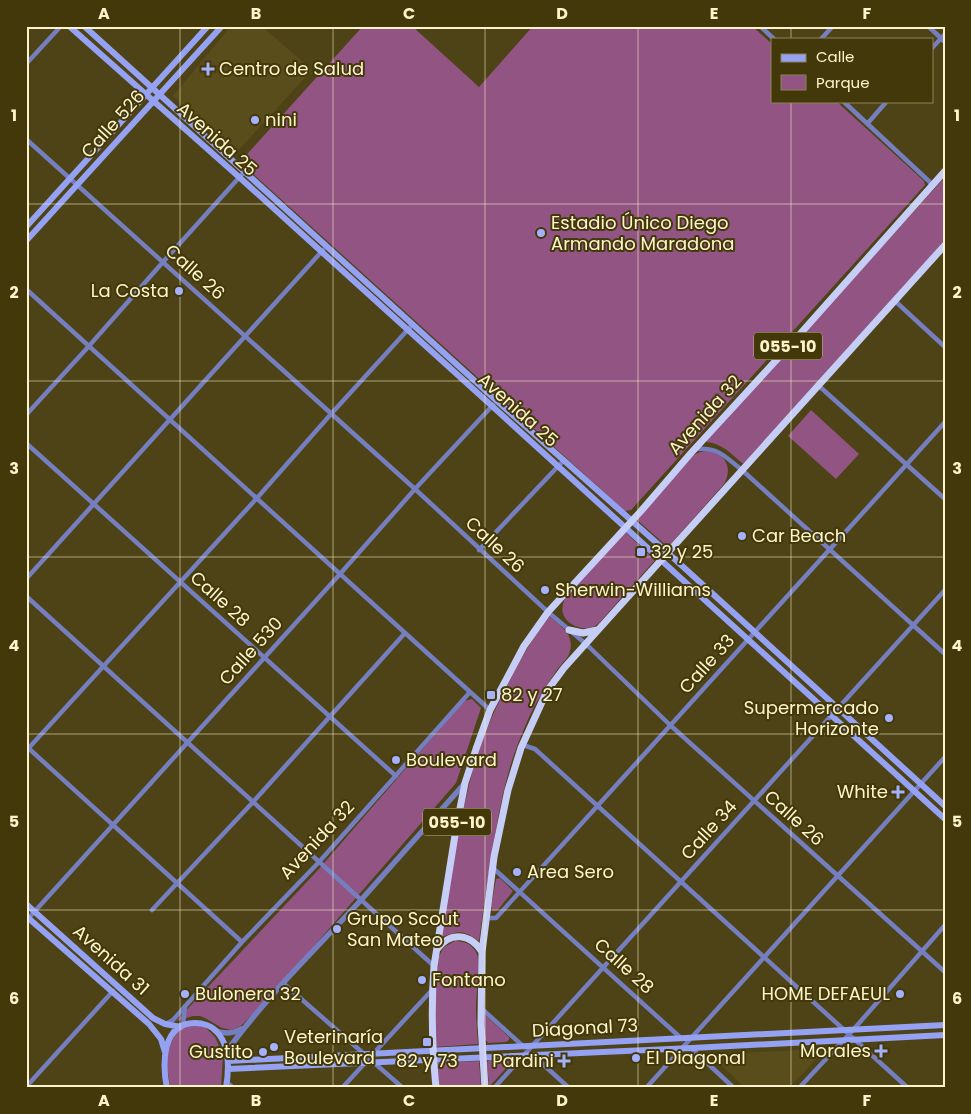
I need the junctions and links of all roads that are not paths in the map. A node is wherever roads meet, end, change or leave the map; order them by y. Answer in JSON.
{"nodes":[{"id":1,"x":61,"y":26,"type":"edge"},
{"id":2,"x":69,"y":26,"type":"edge"},
{"id":3,"x":84,"y":26,"type":"edge"},
{"id":4,"x":208,"y":26,"type":"edge"},
{"id":5,"x":222,"y":26,"type":"edge"},
{"id":6,"x":760,"y":26,"type":"edge"},
{"id":7,"x":833,"y":26,"type":"edge"},
{"id":8,"x":928,"y":26,"type":"edge"},
{"id":9,"x":945,"y":34,"type":"edge"},
{"id":10,"x":773,"y":38,"type":"edge"},
{"id":11,"x":823,"y":38,"type":"edge"},
{"id":12,"x":943,"y":40,"type":"edge"},
{"id":13,"x":26,"y":64,"type":"edge"},
{"id":14,"x":152,"y":88,"type":"junction"},
{"id":15,"x":160,"y":95,"type":"junction"},
{"id":16,"x":146,"y":96,"type":"junction"},
{"id":17,"x":154,"y":102,"type":"junction"},
{"id":18,"x":845,"y":102,"type":"edge"},
{"id":19,"x":886,"y":102,"type":"edge"},
{"id":20,"x":868,"y":123,"type":"junction"},
{"id":21,"x":26,"y":139,"type":"edge"},
{"id":22,"x":245,"y":171,"type":"junction"},
{"id":23,"x":945,"y":172,"type":"edge"},
{"id":24,"x":239,"y":177,"type":"junction"},
{"id":25,"x":70,"y":178,"type":"junction"},
{"id":26,"x":78,"y":185,"type":"junction"},
{"id":27,"x":933,"y":185,"type":"junction"},
{"id":28,"x":26,"y":227,"type":"edge"},
{"id":29,"x":26,"y":242,"type":"edge"},
{"id":30,"x":945,"y":245,"type":"edge"},
{"id":31,"x":327,"y":246,"type":"junction"},
{"id":32,"x":322,"y":252,"type":"junction"},
{"id":33,"x":163,"y":262,"type":"junction"},
{"id":34,"x":26,"y":289,"type":"edge"},
{"id":35,"x":894,"y":301,"type":"junction"},
{"id":36,"x":413,"y":324,"type":"junction"},
{"id":37,"x":407,"y":330,"type":"junction"},
{"id":38,"x":246,"y":337,"type":"junction"},
{"id":39,"x":89,"y":346,"type":"junction"},
{"id":40,"x":945,"y":347,"type":"edge"},
{"id":41,"x":819,"y":386,"type":"junction"},
{"id":42,"x":495,"y":403,"type":"junction"},
{"id":43,"x":331,"y":414,"type":"junction"},
{"id":44,"x":26,"y":415,"type":"edge"},
{"id":45,"x":170,"y":419,"type":"junction"},
{"id":46,"x":945,"y":422,"type":"edge"},
{"id":47,"x":26,"y":443,"type":"edge"},
{"id":48,"x":694,"y":449,"type":"junction"},
{"id":49,"x":564,"y":460,"type":"junction"},
{"id":50,"x":906,"y":464,"type":"junction"},
{"id":51,"x":558,"y":465,"type":"junction"},
{"id":52,"x":742,"y":470,"type":"junction"},
{"id":53,"x":415,"y":489,"type":"junction"},
{"id":54,"x":257,"y":498,"type":"junction"},
{"id":55,"x":945,"y":499,"type":"edge"},
{"id":56,"x":94,"y":504,"type":"junction"},
{"id":57,"x":631,"y":521,"type":"junction"},
{"id":58,"x":625,"y":528,"type":"junction"},
{"id":59,"x":479,"y":550,"type":"junction"},
{"id":60,"x":829,"y":550,"type":"junction"},
{"id":61,"x":668,"y":554,"type":"junction"},
{"id":62,"x":661,"y":561,"type":"junction"},
{"id":63,"x":340,"y":574,"type":"junction"},
{"id":64,"x":26,"y":579,"type":"edge"},
{"id":65,"x":180,"y":583,"type":"junction"},
{"id":66,"x":945,"y":590,"type":"edge"},
{"id":67,"x":26,"y":596,"type":"edge"},
{"id":68,"x":548,"y":612,"type":"junction"},
{"id":69,"x":913,"y":626,"type":"junction"},
{"id":70,"x":569,"y":630,"type":"junction"},
{"id":71,"x":598,"y":630,"type":"junction"},
{"id":72,"x":405,"y":632,"type":"junction"},
{"id":73,"x":754,"y":632,"type":"junction"},
{"id":74,"x":748,"y":640,"type":"junction"},
{"id":75,"x":586,"y":644,"type":"junction"},
{"id":76,"x":945,"y":654,"type":"edge"},
{"id":77,"x":264,"y":658,"type":"junction"},
{"id":78,"x":103,"y":666,"type":"junction"},
{"id":79,"x":470,"y":692,"type":"junction"},
{"id":80,"x":838,"y":708,"type":"junction"},
{"id":81,"x":490,"y":710,"type":"junction"},
{"id":82,"x":329,"y":716,"type":"junction"},
{"id":83,"x":831,"y":716,"type":"junction"},
{"id":84,"x":670,"y":725,"type":"junction"},
{"id":85,"x":188,"y":743,"type":"junction"},
{"id":86,"x":523,"y":745,"type":"junction"},
{"id":87,"x":27,"y":749,"type":"edge"},
{"id":88,"x":945,"y":757,"type":"edge"},
{"id":89,"x":396,"y":776,"type":"junction"},
{"id":90,"x":465,"y":783,"type":"junction"},
{"id":91,"x":920,"y":784,"type":"junction"},
{"id":92,"x":914,"y":791,"type":"junction"},
{"id":93,"x":754,"y":800,"type":"junction"},
{"id":94,"x":253,"y":802,"type":"junction"},
{"id":95,"x":597,"y":806,"type":"junction"},
{"id":96,"x":945,"y":806,"type":"edge"},
{"id":97,"x":436,"y":815,"type":"junction"},
{"id":98,"x":945,"y":819,"type":"edge"},
{"id":99,"x":113,"y":824,"type":"junction"},
{"id":100,"x":456,"y":829,"type":"junction"},
{"id":101,"x":319,"y":862,"type":"junction"},
{"id":102,"x":493,"y":868,"type":"junction"},
{"id":103,"x":838,"y":875,"type":"junction"},
{"id":104,"x":680,"y":882,"type":"junction"},
{"id":105,"x":178,"y":883,"type":"junction"},
{"id":106,"x":519,"y":892,"type":"junction"},
{"id":107,"x":361,"y":900,"type":"junction"},
{"id":108,"x":26,"y":904,"type":"edge"},
{"id":109,"x":152,"y":910,"type":"dead end"},
{"id":110,"x":35,"y":912,"type":"junction"},
{"id":111,"x":27,"y":918,"type":"edge"},
{"id":112,"x":486,"y":918,"type":"junction"},
{"id":113,"x":945,"y":925,"type":"edge"},
{"id":114,"x":242,"y":942,"type":"junction"},
{"id":115,"x":436,"y":950,"type":"junction"},
{"id":116,"x":922,"y":951,"type":"junction"},
{"id":117,"x":482,"y":952,"type":"junction"},
{"id":118,"x":764,"y":957,"type":"junction"},
{"id":119,"x":434,"y":966,"type":"junction"},
{"id":120,"x":603,"y":968,"type":"junction"},
{"id":121,"x":945,"y":972,"type":"edge"},
{"id":122,"x":283,"y":982,"type":"junction"},
{"id":123,"x":115,"y":989,"type":"junction"},
{"id":124,"x":432,"y":990,"type":"junction"},
{"id":125,"x":185,"y":1006,"type":"junction"},
{"id":126,"x":481,"y":1008,"type":"junction"},
{"id":127,"x":165,"y":1024,"type":"junction"},
{"id":128,"x":945,"y":1025,"type":"edge"},
{"id":129,"x":182,"y":1026,"type":"junction"},
{"id":130,"x":243,"y":1028,"type":"junction"},
{"id":131,"x":216,"y":1031,"type":"junction"},
{"id":132,"x":850,"y":1033,"type":"junction"},
{"id":133,"x":945,"y":1034,"type":"edge"},
{"id":134,"x":692,"y":1038,"type":"junction"},
{"id":135,"x":843,"y":1040,"type":"junction"},
{"id":136,"x":685,"y":1044,"type":"junction"},
{"id":137,"x":482,"y":1049,"type":"junction"},
{"id":138,"x":432,"y":1051,"type":"junction"},
{"id":139,"x":528,"y":1051,"type":"junction"},
{"id":140,"x":165,"y":1052,"type":"junction"},
{"id":141,"x":226,"y":1052,"type":"junction"},
{"id":142,"x":369,"y":1058,"type":"junction"},
{"id":143,"x":482,"y":1058,"type":"junction"},
{"id":144,"x":433,"y":1060,"type":"junction"},
{"id":145,"x":228,"y":1065,"type":"junction"},
{"id":146,"x":227,"y":1085,"type":"edge"},
{"id":147,"x":166,"y":1086,"type":"edge"},
{"id":148,"x":26,"y":1087,"type":"edge"},
{"id":149,"x":233,"y":1088,"type":"edge"},
{"id":150,"x":342,"y":1088,"type":"edge"},
{"id":151,"x":402,"y":1088,"type":"edge"},
{"id":152,"x":436,"y":1088,"type":"edge"},
{"id":153,"x":485,"y":1088,"type":"edge"},
{"id":154,"x":494,"y":1088,"type":"edge"},
{"id":155,"x":569,"y":1088,"type":"edge"},
{"id":156,"x":646,"y":1088,"type":"edge"},
{"id":157,"x":734,"y":1088,"type":"edge"},
{"id":158,"x":799,"y":1088,"type":"edge"},
{"id":159,"x":908,"y":1088,"type":"edge"}],
"edges":[{"from":1,"to":13,"type":"street"},
{"from":2,"to":16,"type":"main road","name":"Avenida 25"},
{"from":3,"to":14,"type":"main road","name":"Avenida 25"},
{"from":4,"to":14,"type":"main road","name":"Calle 526"},
{"from":5,"to":15,"type":"main road","name":"Calle 526"},
{"from":6,"to":10,"type":"street"},
{"from":7,"to":11,"type":"street"},
{"from":8,"to":12,"type":"street"},
{"from":9,"to":12,"type":"street"},
{"from":14,"to":15,"type":"main road","name":"Avenida 25"},
{"from":14,"to":16,"type":"main road","name":"Calle 526"},
{"from":15,"to":17,"type":"main road","name":"Calle 526"},
{"from":15,"to":22,"type":"main road","name":"Avenida 25"},
{"from":16,"to":17,"type":"main road","name":"Avenida 25"},
{"from":16,"to":25,"type":"main road","name":"Calle 526"},
{"from":17,"to":24,"type":"main road","name":"Avenida 25"},
{"from":17,"to":26,"type":"main road","name":"Calle 526"},
{"from":18,"to":20,"type":"street"},
{"from":19,"to":20,"type":"street"},
{"from":20,"to":27,"type":"street"},
{"from":21,"to":25,"type":"street","name":"Calle 26"},
{"from":22,"to":24,"type":"street"},
{"from":22,"to":31,"type":"main road","name":"Avenida 25"},
{"from":23,"to":27,"type":"highway","name":"Avenida 32","number":"055-10"},
{"from":24,"to":32,"type":"main road","name":"Avenida 25"},
{"from":24,"to":33,"type":"street"},
{"from":25,"to":26,"type":"street","name":"Calle 26"},
{"from":25,"to":28,"type":"main road","name":"Calle 526"},
{"from":26,"to":29,"type":"main road","name":"Calle 526"},
{"from":26,"to":33,"type":"street","name":"Calle 26"},
{"from":27,"to":48,"type":"highway","name":"Avenida 32","number":"055-10"},
{"from":30,"to":35,"type":"highway","number":"055-10"},
{"from":31,"to":32,"type":"street"},
{"from":31,"to":36,"type":"main road","name":"Avenida 25"},
{"from":32,"to":37,"type":"main road","name":"Avenida 25"},
{"from":32,"to":38,"type":"street"},
{"from":33,"to":38,"type":"street","name":"Calle 26"},
{"from":33,"to":39,"type":"street"},
{"from":34,"to":39,"type":"street"},
{"from":35,"to":40,"type":"street"},
{"from":35,"to":41,"type":"highway","number":"055-10"},
{"from":36,"to":37,"type":"street"},
{"from":36,"to":42,"type":"main road","name":"Avenida 25"},
{"from":37,"to":42,"type":"main road","name":"Avenida 25"},
{"from":37,"to":43,"type":"street"},
{"from":38,"to":43,"type":"street","name":"Calle 26"},
{"from":38,"to":45,"type":"street"},
{"from":39,"to":44,"type":"street"},
{"from":39,"to":45,"type":"street"},
{"from":41,"to":50,"type":"street"},
{"from":41,"to":52,"type":"highway","number":"055-10"},
{"from":42,"to":49,"type":"main road","name":"Avenida 25"},
{"from":42,"to":51,"type":"main road","name":"Avenida 25"},
{"from":42,"to":53,"type":"street","name":"Calle 530"},
{"from":43,"to":53,"type":"street","name":"Calle 26"},
{"from":43,"to":54,"type":"street"},
{"from":45,"to":54,"type":"street"},
{"from":45,"to":56,"type":"street"},
{"from":46,"to":50,"type":"street","name":"Calle 33"},
{"from":47,"to":56,"type":"street","name":"Calle 28"},
{"from":48,"to":52,"type":"street"},
{"from":48,"to":57,"type":"highway","name":"Avenida 32","number":"055-10"},
{"from":49,"to":51,"type":"street"},
{"from":49,"to":57,"type":"main road","name":"Avenida 25"},
{"from":50,"to":55,"type":"street"},
{"from":50,"to":60,"type":"street","name":"Calle 33"},
{"from":51,"to":58,"type":"main road","name":"Avenida 25"},
{"from":51,"to":59,"type":"street"},
{"from":52,"to":60,"type":"street"},
{"from":52,"to":61,"type":"highway","number":"055-10"},
{"from":53,"to":59,"type":"street","name":"Calle 26"},
{"from":53,"to":63,"type":"street","name":"Calle 530"},
{"from":54,"to":63,"type":"street"},
{"from":54,"to":65,"type":"street"},
{"from":56,"to":64,"type":"street"},
{"from":56,"to":65,"type":"street","name":"Calle 28"},
{"from":57,"to":58,"type":"highway","name":"Avenida 32","number":"055-10"},
{"from":57,"to":61,"type":"main road","name":"Avenida 25"},
{"from":58,"to":62,"type":"main road","name":"Avenida 25"},
{"from":58,"to":68,"type":"highway","name":"Avenida 32","number":"055-10"},
{"from":59,"to":68,"type":"street","name":"Calle 26"},
{"from":60,"to":69,"type":"street"},
{"from":60,"to":73,"type":"street","name":"Calle 33"},
{"from":61,"to":62,"type":"highway","number":"055-10"},
{"from":61,"to":73,"type":"main road","name":"Avenida 25"},
{"from":62,"to":71,"type":"highway","number":"055-10"},
{"from":62,"to":74,"type":"main road","name":"Avenida 25"},
{"from":63,"to":72,"type":"street"},
{"from":63,"to":77,"type":"street","name":"Calle 530"},
{"from":65,"to":77,"type":"street","name":"Calle 28"},
{"from":65,"to":78,"type":"street"},
{"from":66,"to":69,"type":"street","name":"Calle 34"},
{"from":67,"to":78,"type":"street"},
{"from":68,"to":70,"type":"street","name":"Calle 26"},
{"from":68,"to":81,"type":"highway","number":"055-10"},
{"from":69,"to":76,"type":"street"},
{"from":69,"to":80,"type":"street","name":"Calle 34"},
{"from":70,"to":71,"type":"highway"},
{"from":70,"to":75,"type":"street","name":"Calle 26"},
{"from":71,"to":75,"type":"highway","number":"055-10"},
{"from":72,"to":79,"type":"street"},
{"from":72,"to":82,"type":"street"},
{"from":73,"to":74,"type":"street","name":"Calle 33"},
{"from":73,"to":80,"type":"main road","name":"Avenida 25"},
{"from":74,"to":83,"type":"main road","name":"Avenida 25"},
{"from":74,"to":84,"type":"street","name":"Calle 33"},
{"from":75,"to":84,"type":"street","name":"Calle 26"},
{"from":75,"to":86,"type":"highway","number":"055-10"},
{"from":77,"to":82,"type":"street","name":"Calle 28"},
{"from":77,"to":85,"type":"street","name":"Calle 530"},
{"from":78,"to":85,"type":"street"},
{"from":78,"to":87,"type":"street"},
{"from":79,"to":81,"type":"street"},
{"from":79,"to":89,"type":"street","name":"Avenida 32"},
{"from":80,"to":83,"type":"street","name":"Calle 34"},
{"from":80,"to":91,"type":"main road","name":"Avenida 25"},
{"from":81,"to":90,"type":"highway","number":"055-10"},
{"from":82,"to":89,"type":"street","name":"Calle 28"},
{"from":82,"to":94,"type":"street"},
{"from":83,"to":92,"type":"main road","name":"Avenida 25"},
{"from":83,"to":93,"type":"street","name":"Calle 34"},
{"from":84,"to":93,"type":"street","name":"Calle 26"},
{"from":84,"to":95,"type":"street","name":"Calle 33"},
{"from":85,"to":94,"type":"street"},
{"from":85,"to":99,"type":"street","name":"Calle 530"},
{"from":86,"to":95,"type":"street"},
{"from":86,"to":102,"type":"highway","number":"055-10"},
{"from":87,"to":99,"type":"street"},
{"from":88,"to":91,"type":"street"},
{"from":89,"to":101,"type":"street","name":"Avenida 32"},
{"from":90,"to":97,"type":"street"},
{"from":90,"to":100,"type":"highway","number":"055-10"},
{"from":91,"to":92,"type":"street"},
{"from":91,"to":96,"type":"main road","name":"Avenida 25"},
{"from":92,"to":98,"type":"main road","name":"Avenida 25"},
{"from":92,"to":103,"type":"street"},
{"from":93,"to":103,"type":"street","name":"Calle 26"},
{"from":93,"to":104,"type":"street","name":"Calle 34"},
{"from":94,"to":101,"type":"street"},
{"from":94,"to":105,"type":"street"},
{"from":95,"to":104,"type":"street"},
{"from":95,"to":106,"type":"street","name":"Calle 33"},
{"from":97,"to":100,"type":"street"},
{"from":97,"to":107,"type":"street"},
{"from":99,"to":105,"type":"street"},
{"from":99,"to":110,"type":"street","name":"Calle 530"},
{"from":100,"to":115,"type":"highway","number":"055-10"},
{"from":101,"to":107,"type":"street"},
{"from":101,"to":114,"type":"street","name":"Avenida 32"},
{"from":102,"to":106,"type":"street","name":"Calle 28"},
{"from":102,"to":112,"type":"highway","number":"055-10"},
{"from":103,"to":116,"type":"street","name":"Calle 26"},
{"from":103,"to":118,"type":"street"},
{"from":104,"to":118,"type":"street"},
{"from":104,"to":120,"type":"street","name":"Calle 34"},
{"from":105,"to":109,"type":"street"},
{"from":105,"to":114,"type":"street"},
{"from":106,"to":112,"type":"street","name":"Calle 33"},
{"from":106,"to":120,"type":"street","name":"Calle 28"},
{"from":107,"to":119,"type":"street"},
{"from":107,"to":122,"type":"street"},
{"from":108,"to":110,"type":"main road","name":"Avenida 31"},
{"from":110,"to":111,"type":"street","name":"Calle 530"},
{"from":110,"to":123,"type":"main road","name":"Avenida 31"},
{"from":111,"to":123,"type":"main road","name":"Avenida 31"},
{"from":112,"to":117,"type":"highway","number":"055-10"},
{"from":113,"to":116,"type":"street"},
{"from":114,"to":125,"type":"street","name":"Avenida 32"},
{"from":115,"to":117,"type":"highway"},
{"from":115,"to":119,"type":"highway","number":"055-10"},
{"from":116,"to":121,"type":"street","name":"Calle 26"},
{"from":116,"to":132,"type":"street"},
{"from":117,"to":126,"type":"highway","number":"055-10"},
{"from":118,"to":132,"type":"street"},
{"from":118,"to":134,"type":"street"},
{"from":119,"to":124,"type":"highway","number":"055-10"},
{"from":120,"to":136,"type":"street","name":"Calle 28"},
{"from":120,"to":139,"type":"street","name":"Calle 34"},
{"from":122,"to":130,"type":"street"},
{"from":122,"to":142,"type":"street"},
{"from":123,"to":127,"type":"main road","name":"Avenida 31"},
{"from":123,"to":140,"type":"main road","name":"Avenida 31"},
{"from":123,"to":148,"type":"street"},
{"from":124,"to":138,"type":"highway","number":"055-10"},
{"from":124,"to":142,"type":"street"},
{"from":125,"to":127,"type":"street","name":"Avenida 32"},
{"from":125,"to":129,"type":"street"},
{"from":126,"to":137,"type":"highway","number":"055-10"},
{"from":126,"to":139,"type":"street"},
{"from":127,"to":129,"type":"main road","name":"Avenida 31"},
{"from":128,"to":132,"type":"main road","name":"Diagonal 73"},
{"from":129,"to":131,"type":"main road","name":"Avenida 31"},
{"from":129,"to":140,"type":"main road"},
{"from":130,"to":131,"type":"street"},
{"from":130,"to":141,"type":"street"},
{"from":131,"to":141,"type":"main road"},
{"from":132,"to":133,"type":"main road","name":"Diagonal 73"},
{"from":132,"to":134,"type":"main road","name":"Diagonal 73"},
{"from":132,"to":135,"type":"main road","name":"Diagonal 73"},
{"from":132,"to":159,"type":"street"},
{"from":134,"to":136,"type":"main road","name":"Diagonal 73"},
{"from":135,"to":136,"type":"main road","name":"Diagonal 73"},
{"from":135,"to":158,"type":"street"},
{"from":136,"to":139,"type":"main road","name":"Diagonal 73"},
{"from":136,"to":139,"type":"main road","name":"Diagonal 73"},
{"from":136,"to":156,"type":"street"},
{"from":136,"to":157,"type":"street","name":"Calle 28"},
{"from":137,"to":138,"type":"main road","name":"Diagonal 73"},
{"from":137,"to":139,"type":"main road","name":"Diagonal 73"},
{"from":137,"to":143,"type":"highway","number":"055-10"},
{"from":138,"to":142,"type":"main road","name":"Diagonal 73"},
{"from":138,"to":144,"type":"highway","number":"055-10"},
{"from":139,"to":143,"type":"main road","name":"Diagonal 73"},
{"from":139,"to":154,"type":"street","name":"Calle 34"},
{"from":139,"to":155,"type":"street"},
{"from":140,"to":147,"type":"main road"},
{"from":141,"to":145,"type":"main road"},
{"from":142,"to":144,"type":"main road","name":"Diagonal 73"},
{"from":142,"to":145,"type":"main road","name":"Diagonal 73"},
{"from":142,"to":150,"type":"street"},
{"from":142,"to":151,"type":"street"},
{"from":143,"to":144,"type":"main road","name":"Diagonal 73"},
{"from":143,"to":153,"type":"highway","number":"055-10"},
{"from":144,"to":152,"type":"highway","number":"055-10"},
{"from":145,"to":146,"type":"main road"},
{"from":146,"to":149,"type":"street"}]}
